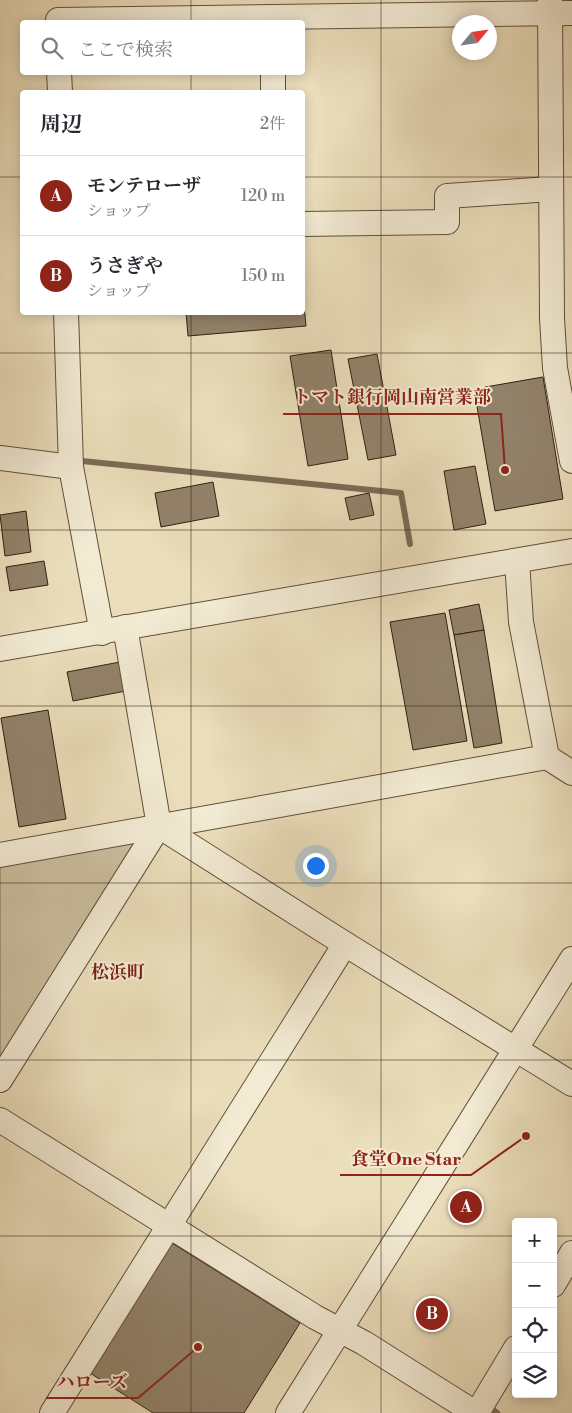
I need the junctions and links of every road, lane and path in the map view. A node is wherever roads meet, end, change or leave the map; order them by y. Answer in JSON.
{"nodes":[{"id":1,"x":558,"y":9,"type":"edge"},
{"id":2,"x":271,"y":13,"type":"edge"},
{"id":3,"x":58,"y":14,"type":"edge"},
{"id":4,"x":60,"y":75,"type":"edge"},
{"id":5,"x":273,"y":75,"type":"edge"},
{"id":6,"x":60,"y":90,"type":"edge"},
{"id":7,"x":273,"y":90,"type":"edge"},
{"id":8,"x":552,"y":189,"type":"junction"},
{"id":9,"x":305,"y":224,"type":"edge"},
{"id":10,"x":66,"y":315,"type":"edge"},
{"id":11,"x":0,"y":458,"type":"edge"},
{"id":12,"x":572,"y":461,"type":"edge"},
{"id":13,"x":71,"y":467,"type":"junction"},
{"id":14,"x":572,"y":551,"type":"edge"},
{"id":15,"x":517,"y":560,"type":"junction"},
{"id":16,"x":125,"y":627,"type":"junction"},
{"id":17,"x":102,"y":633,"type":"junction"},
{"id":18,"x":0,"y":649,"type":"edge"},
{"id":19,"x":547,"y":757,"type":"junction"},
{"id":20,"x":572,"y":773,"type":"edge"},
{"id":21,"x":159,"y":826,"type":"junction"},
{"id":22,"x":0,"y":855,"type":"edge"},
{"id":23,"x":345,"y":944,"type":"junction"},
{"id":24,"x":572,"y":959,"type":"edge"},
{"id":25,"x":516,"y":1049,"type":"junction"},
{"id":26,"x":0,"y":1080,"type":"edge"},
{"id":27,"x":572,"y":1084,"type":"edge"},
{"id":28,"x":0,"y":1120,"type":"edge"},
{"id":29,"x":169,"y":1225,"type":"junction"},
{"id":30,"x":572,"y":1254,"type":"edge"},
{"id":31,"x":557,"y":1278,"type":"edge"},
{"id":32,"x":339,"y":1330,"type":"junction"},
{"id":33,"x":513,"y":1353,"type":"edge"},
{"id":34,"x":52,"y":1413,"type":"edge"},
{"id":35,"x":288,"y":1413,"type":"edge"},
{"id":36,"x":476,"y":1413,"type":"edge"}],
"edges":[{"from":1,"to":2,"type":"street"},
{"from":1,"to":8,"type":"street"},
{"from":2,"to":3,"type":"street"},
{"from":4,"to":6,"type":"street"},
{"from":5,"to":7,"type":"street"},
{"from":8,"to":9,"type":"street"},
{"from":8,"to":12,"type":"street"},
{"from":10,"to":13,"type":"street"},
{"from":11,"to":13,"type":"street"},
{"from":13,"to":17,"type":"street"},
{"from":14,"to":15,"type":"street"},
{"from":15,"to":16,"type":"street"},
{"from":15,"to":19,"type":"street"},
{"from":16,"to":17,"type":"street"},
{"from":16,"to":21,"type":"street"},
{"from":17,"to":18,"type":"street"},
{"from":19,"to":20,"type":"street"},
{"from":19,"to":21,"type":"street"},
{"from":21,"to":22,"type":"street"},
{"from":21,"to":23,"type":"street"},
{"from":21,"to":26,"type":"street"},
{"from":23,"to":25,"type":"street"},
{"from":23,"to":29,"type":"street"},
{"from":24,"to":25,"type":"street"},
{"from":25,"to":27,"type":"street"},
{"from":25,"to":32,"type":"street"},
{"from":28,"to":29,"type":"street"},
{"from":29,"to":32,"type":"street"},
{"from":29,"to":34,"type":"street"},
{"from":30,"to":31,"type":"street"},
{"from":32,"to":35,"type":"street"},
{"from":32,"to":36,"type":"street"},
{"from":33,"to":36,"type":"street"}]}
